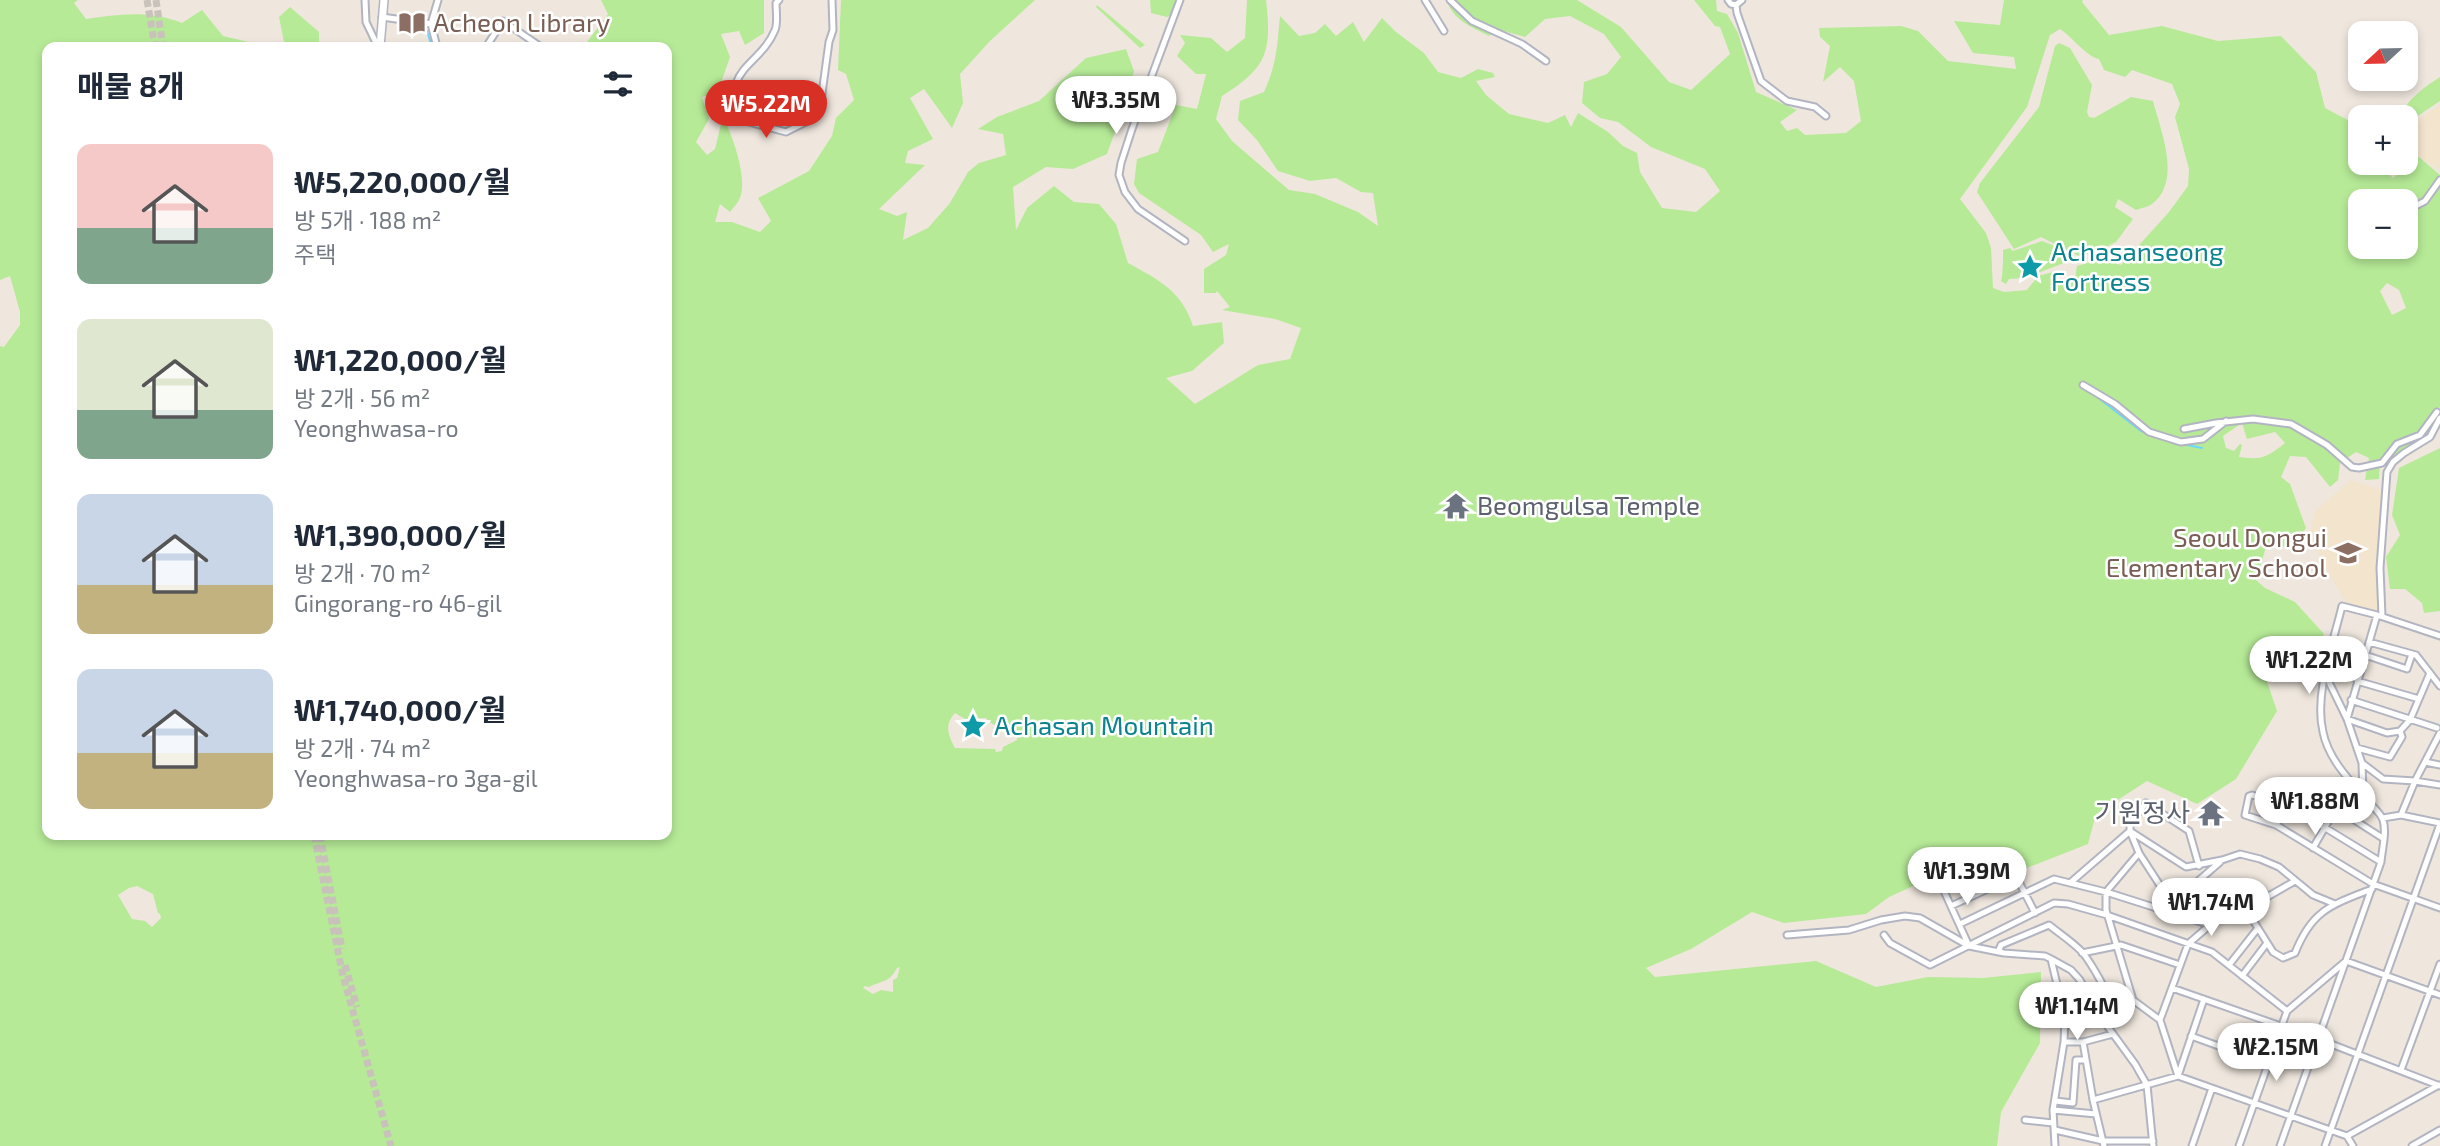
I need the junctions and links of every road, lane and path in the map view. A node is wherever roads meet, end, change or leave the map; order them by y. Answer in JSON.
{"nodes":[{"id":1,"x":365,"y":0,"type":"edge"},
{"id":2,"x":384,"y":0,"type":"edge"},
{"id":3,"x":438,"y":0,"type":"edge"},
{"id":4,"x":779,"y":0,"type":"edge"},
{"id":5,"x":832,"y":0,"type":"edge"},
{"id":6,"x":1180,"y":0,"type":"edge"},
{"id":7,"x":1425,"y":0,"type":"edge"},
{"id":8,"x":1450,"y":0,"type":"edge"},
{"id":9,"x":1728,"y":0,"type":"edge"},
{"id":10,"x":1742,"y":0,"type":"edge"},
{"id":11,"x":1736,"y":5,"type":"junction"},
{"id":12,"x":382,"y":16,"type":"junction"},
{"id":13,"x":431,"y":24,"type":"junction"},
{"id":14,"x":1444,"y":31,"type":"dead end"},
{"id":15,"x":376,"y":42,"type":"edge"},
{"id":16,"x":379,"y":42,"type":"edge"},
{"id":17,"x":436,"y":42,"type":"edge"},
{"id":18,"x":489,"y":42,"type":"edge"},
{"id":19,"x":534,"y":42,"type":"edge"},
{"id":20,"x":1546,"y":61,"type":"dead end"},
{"id":21,"x":1826,"y":116,"type":"dead end"},
{"id":22,"x":2440,"y":180,"type":"edge"},
{"id":23,"x":2418,"y":205,"type":"edge"},
{"id":24,"x":1185,"y":241,"type":"dead end"},
{"id":25,"x":2083,"y":385,"type":"dead end"},
{"id":26,"x":2438,"y":415,"type":"edge"},
{"id":27,"x":2227,"y":421,"type":"junction"},
{"id":28,"x":2184,"y":429,"type":"dead end"},
{"id":29,"x":2380,"y":615,"type":"junction"},
{"id":30,"x":2440,"y":636,"type":"edge"},
{"id":31,"x":2369,"y":642,"type":"junction"},
{"id":32,"x":2412,"y":654,"type":"junction"},
{"id":33,"x":2365,"y":655,"type":"junction"},
{"id":34,"x":2430,"y":673,"type":"junction"},
{"id":35,"x":2326,"y":676,"type":"junction"},
{"id":36,"x":2357,"y":681,"type":"junction"},
{"id":37,"x":2440,"y":686,"type":"edge"},
{"id":38,"x":2419,"y":699,"type":"junction"},
{"id":39,"x":2351,"y":700,"type":"junction"},
{"id":40,"x":2347,"y":719,"type":"junction"},
{"id":41,"x":2410,"y":720,"type":"junction"},
{"id":42,"x":2439,"y":728,"type":"edge"},
{"id":43,"x":2400,"y":731,"type":"junction"},
{"id":44,"x":2437,"y":743,"type":"edge"},
{"id":45,"x":2357,"y":748,"type":"junction"},
{"id":46,"x":2425,"y":762,"type":"junction"},
{"id":47,"x":2362,"y":763,"type":"junction"},
{"id":48,"x":2440,"y":765,"type":"edge"},
{"id":49,"x":2416,"y":781,"type":"junction"},
{"id":50,"x":2440,"y":785,"type":"edge"},
{"id":51,"x":2362,"y":795,"type":"junction"},
{"id":52,"x":2288,"y":805,"type":"junction"},
{"id":53,"x":2336,"y":808,"type":"junction"},
{"id":54,"x":2401,"y":815,"type":"junction"},
{"id":55,"x":2383,"y":818,"type":"junction"},
{"id":56,"x":2440,"y":824,"type":"edge"},
{"id":57,"x":2276,"y":825,"type":"junction"},
{"id":58,"x":2325,"y":828,"type":"junction"},
{"id":59,"x":2130,"y":831,"type":"junction"},
{"id":60,"x":2384,"y":839,"type":"junction"},
{"id":61,"x":2313,"y":848,"type":"junction"},
{"id":62,"x":2139,"y":853,"type":"junction"},
{"id":63,"x":2222,"y":860,"type":"junction"},
{"id":64,"x":2381,"y":862,"type":"junction"},
{"id":65,"x":2199,"y":866,"type":"junction"},
{"id":66,"x":1939,"y":880,"type":"dead end"},
{"id":67,"x":2295,"y":881,"type":"junction"},
{"id":68,"x":2070,"y":883,"type":"junction"},
{"id":69,"x":2372,"y":887,"type":"junction"},
{"id":70,"x":1943,"y":888,"type":"junction"},
{"id":71,"x":1988,"y":888,"type":"junction"},
{"id":72,"x":2106,"y":892,"type":"junction"},
{"id":73,"x":2025,"y":893,"type":"junction"},
{"id":74,"x":2182,"y":895,"type":"junction"},
{"id":75,"x":2414,"y":899,"type":"junction"},
{"id":76,"x":2334,"y":904,"type":"junction"},
{"id":77,"x":1951,"y":906,"type":"junction"},
{"id":78,"x":2232,"y":906,"type":"junction"},
{"id":79,"x":2440,"y":908,"type":"edge"},
{"id":80,"x":2246,"y":909,"type":"junction"},
{"id":81,"x":2035,"y":913,"type":"junction"},
{"id":82,"x":2107,"y":915,"type":"junction"},
{"id":83,"x":1960,"y":924,"type":"junction"},
{"id":84,"x":2210,"y":925,"type":"junction"},
{"id":85,"x":2258,"y":928,"type":"junction"},
{"id":86,"x":1787,"y":935,"type":"dead end"},
{"id":87,"x":1884,"y":935,"type":"dead end"},
{"id":88,"x":2267,"y":943,"type":"junction"},
{"id":89,"x":2188,"y":944,"type":"junction"},
{"id":90,"x":2116,"y":945,"type":"junction"},
{"id":91,"x":1969,"y":946,"type":"junction"},
{"id":92,"x":1998,"y":952,"type":"junction"},
{"id":93,"x":2082,"y":953,"type":"junction"},
{"id":94,"x":2051,"y":959,"type":"junction"},
{"id":95,"x":2346,"y":961,"type":"junction"},
{"id":96,"x":2440,"y":964,"type":"edge"},
{"id":97,"x":2180,"y":965,"type":"junction"},
{"id":98,"x":2229,"y":965,"type":"junction"},
{"id":99,"x":2242,"y":976,"type":"junction"},
{"id":100,"x":2386,"y":976,"type":"junction"},
{"id":101,"x":2172,"y":988,"type":"junction"},
{"id":102,"x":2430,"y":991,"type":"junction"},
{"id":103,"x":2440,"y":995,"type":"edge"},
{"id":104,"x":2204,"y":999,"type":"junction"},
{"id":105,"x":2133,"y":1000,"type":"junction"},
{"id":106,"x":2112,"y":1006,"type":"junction"},
{"id":107,"x":2287,"y":1011,"type":"junction"},
{"id":108,"x":2097,"y":1012,"type":"junction"},
{"id":109,"x":2160,"y":1020,"type":"junction"},
{"id":110,"x":2281,"y":1026,"type":"junction"},
{"id":111,"x":2113,"y":1034,"type":"junction"},
{"id":112,"x":2191,"y":1036,"type":"junction"},
{"id":113,"x":2318,"y":1039,"type":"junction"},
{"id":114,"x":2064,"y":1042,"type":"junction"},
{"id":115,"x":2083,"y":1042,"type":"junction"},
{"id":116,"x":2358,"y":1054,"type":"junction"},
{"id":117,"x":2086,"y":1060,"type":"junction"},
{"id":118,"x":2268,"y":1064,"type":"junction"},
{"id":119,"x":2402,"y":1070,"type":"junction"},
{"id":120,"x":2178,"y":1076,"type":"junction"},
{"id":121,"x":2440,"y":1084,"type":"edge"},
{"id":122,"x":2147,"y":1085,"type":"junction"},
{"id":123,"x":2212,"y":1088,"type":"junction"},
{"id":124,"x":2093,"y":1100,"type":"junction"},
{"id":125,"x":2055,"y":1101,"type":"junction"},
{"id":126,"x":2255,"y":1103,"type":"junction"},
{"id":127,"x":2053,"y":1110,"type":"junction"},
{"id":128,"x":2096,"y":1114,"type":"junction"},
{"id":129,"x":2291,"y":1116,"type":"junction"},
{"id":130,"x":2025,"y":1120,"type":"dead end"},
{"id":131,"x":2054,"y":1127,"type":"junction"},
{"id":132,"x":2440,"y":1130,"type":"edge"},
{"id":133,"x":2331,"y":1131,"type":"junction"},
{"id":134,"x":2082,"y":1136,"type":"junction"},
{"id":135,"x":2347,"y":1136,"type":"junction"},
{"id":136,"x":2104,"y":1143,"type":"edge"},
{"id":137,"x":2153,"y":1144,"type":"edge"},
{"id":138,"x":2055,"y":1146,"type":"edge"},
{"id":139,"x":2081,"y":1146,"type":"edge"},
{"id":140,"x":2192,"y":1146,"type":"edge"},
{"id":141,"x":2239,"y":1146,"type":"edge"},
{"id":142,"x":2280,"y":1146,"type":"edge"},
{"id":143,"x":2325,"y":1146,"type":"edge"},
{"id":144,"x":2353,"y":1146,"type":"edge"},
{"id":145,"x":2412,"y":1146,"type":"edge"}],
"edges":[{"from":1,"to":15,"type":"street"},
{"from":2,"to":12,"type":"street"},
{"from":3,"to":13,"type":"street"},
{"from":4,"to":5,"type":"street"},
{"from":6,"to":24,"type":"street"},
{"from":7,"to":14,"type":"street"},
{"from":8,"to":20,"type":"street"},
{"from":9,"to":11,"type":"street"},
{"from":10,"to":11,"type":"street"},
{"from":11,"to":21,"type":"street"},
{"from":12,"to":13,"type":"street"},
{"from":12,"to":16,"type":"street"},
{"from":13,"to":17,"type":"street"},
{"from":18,"to":19,"type":"street"},
{"from":22,"to":23,"type":"street"},
{"from":25,"to":27,"type":"street"},
{"from":26,"to":27,"type":"street"},
{"from":26,"to":29,"type":"street"},
{"from":27,"to":28,"type":"street"},
{"from":29,"to":30,"type":"street"},
{"from":29,"to":31,"type":"street"},
{"from":29,"to":35,"type":"street"},
{"from":31,"to":32,"type":"street"},
{"from":31,"to":33,"type":"street"},
{"from":32,"to":33,"type":"street"},
{"from":32,"to":34,"type":"street"},
{"from":33,"to":36,"type":"street"},
{"from":34,"to":37,"type":"street"},
{"from":34,"to":38,"type":"street"},
{"from":35,"to":40,"type":"street"},
{"from":35,"to":51,"type":"street"},
{"from":36,"to":38,"type":"street"},
{"from":36,"to":39,"type":"street"},
{"from":38,"to":41,"type":"street"},
{"from":39,"to":40,"type":"street"},
{"from":39,"to":41,"type":"street"},
{"from":40,"to":43,"type":"street"},
{"from":40,"to":45,"type":"street"},
{"from":41,"to":42,"type":"street"},
{"from":41,"to":43,"type":"street"},
{"from":42,"to":44,"type":"street"},
{"from":43,"to":45,"type":"street"},
{"from":44,"to":46,"type":"street"},
{"from":45,"to":47,"type":"street"},
{"from":46,"to":48,"type":"street"},
{"from":46,"to":49,"type":"street"},
{"from":47,"to":49,"type":"street"},
{"from":47,"to":51,"type":"street"},
{"from":49,"to":50,"type":"street"},
{"from":49,"to":54,"type":"street"},
{"from":51,"to":55,"type":"street"},
{"from":52,"to":53,"type":"street"},
{"from":52,"to":57,"type":"street"},
{"from":52,"to":57,"type":"street"},
{"from":52,"to":58,"type":"street"},
{"from":53,"to":58,"type":"street"},
{"from":53,"to":60,"type":"street"},
{"from":54,"to":55,"type":"street"},
{"from":54,"to":56,"type":"street"},
{"from":55,"to":60,"type":"street"},
{"from":56,"to":75,"type":"street"},
{"from":57,"to":61,"type":"street"},
{"from":58,"to":61,"type":"street"},
{"from":58,"to":64,"type":"street"},
{"from":59,"to":62,"type":"street"},
{"from":59,"to":65,"type":"street"},
{"from":59,"to":65,"type":"street"},
{"from":59,"to":68,"type":"street"},
{"from":60,"to":64,"type":"street"},
{"from":61,"to":69,"type":"street"},
{"from":62,"to":72,"type":"street"},
{"from":62,"to":74,"type":"street"},
{"from":63,"to":65,"type":"street"},
{"from":63,"to":67,"type":"street"},
{"from":63,"to":74,"type":"street"},
{"from":64,"to":69,"type":"street"},
{"from":66,"to":70,"type":"street"},
{"from":67,"to":76,"type":"street"},
{"from":67,"to":80,"type":"street"},
{"from":68,"to":72,"type":"street"},
{"from":68,"to":73,"type":"street"},
{"from":69,"to":75,"type":"street"},
{"from":69,"to":76,"type":"street"},
{"from":69,"to":95,"type":"street"},
{"from":70,"to":71,"type":"street"},
{"from":70,"to":77,"type":"street"},
{"from":71,"to":73,"type":"street"},
{"from":71,"to":77,"type":"street"},
{"from":72,"to":82,"type":"street"},
{"from":72,"to":84,"type":"street"},
{"from":73,"to":81,"type":"street"},
{"from":73,"to":83,"type":"street"},
{"from":74,"to":78,"type":"street"},
{"from":75,"to":79,"type":"street"},
{"from":75,"to":100,"type":"street"},
{"from":76,"to":88,"type":"street"},
{"from":77,"to":83,"type":"street"},
{"from":78,"to":80,"type":"street"},
{"from":78,"to":84,"type":"street"},
{"from":80,"to":85,"type":"street"},
{"from":81,"to":82,"type":"street"},
{"from":81,"to":91,"type":"street"},
{"from":82,"to":89,"type":"street"},
{"from":82,"to":90,"type":"street"},
{"from":83,"to":91,"type":"street"},
{"from":84,"to":89,"type":"street"},
{"from":85,"to":88,"type":"street"},
{"from":85,"to":98,"type":"street"},
{"from":86,"to":91,"type":"street"},
{"from":87,"to":91,"type":"street"},
{"from":88,"to":99,"type":"street"},
{"from":89,"to":97,"type":"street"},
{"from":89,"to":98,"type":"street"},
{"from":90,"to":93,"type":"street"},
{"from":90,"to":97,"type":"street"},
{"from":90,"to":105,"type":"street"},
{"from":91,"to":92,"type":"street"},
{"from":92,"to":93,"type":"street"},
{"from":92,"to":94,"type":"street"},
{"from":93,"to":106,"type":"street"},
{"from":94,"to":108,"type":"street"},
{"from":94,"to":114,"type":"street"},
{"from":95,"to":100,"type":"street"},
{"from":95,"to":107,"type":"street"},
{"from":95,"to":113,"type":"street"},
{"from":96,"to":102,"type":"street"},
{"from":97,"to":101,"type":"street"},
{"from":98,"to":99,"type":"street"},
{"from":99,"to":107,"type":"street"},
{"from":100,"to":102,"type":"street"},
{"from":100,"to":116,"type":"street"},
{"from":101,"to":104,"type":"street"},
{"from":101,"to":109,"type":"street"},
{"from":102,"to":103,"type":"street"},
{"from":102,"to":119,"type":"street"},
{"from":104,"to":110,"type":"street"},
{"from":104,"to":112,"type":"street"},
{"from":105,"to":106,"type":"street"},
{"from":105,"to":109,"type":"street"},
{"from":106,"to":108,"type":"street"},
{"from":107,"to":110,"type":"street"},
{"from":108,"to":111,"type":"street"},
{"from":109,"to":120,"type":"street"},
{"from":110,"to":113,"type":"street"},
{"from":110,"to":118,"type":"street"},
{"from":111,"to":115,"type":"street"},
{"from":111,"to":122,"type":"street"},
{"from":112,"to":118,"type":"street"},
{"from":112,"to":120,"type":"street"},
{"from":113,"to":116,"type":"street"},
{"from":113,"to":129,"type":"street"},
{"from":114,"to":115,"type":"street"},
{"from":114,"to":125,"type":"street"},
{"from":115,"to":117,"type":"street"},
{"from":116,"to":119,"type":"street"},
{"from":116,"to":133,"type":"street"},
{"from":117,"to":124,"type":"street"},
{"from":117,"to":125,"type":"street"},
{"from":118,"to":126,"type":"street"},
{"from":119,"to":121,"type":"street"},
{"from":120,"to":122,"type":"street"},
{"from":120,"to":123,"type":"street"},
{"from":121,"to":135,"type":"street"},
{"from":122,"to":124,"type":"street"},
{"from":122,"to":137,"type":"street"},
{"from":123,"to":126,"type":"street"},
{"from":123,"to":140,"type":"street"},
{"from":124,"to":128,"type":"street"},
{"from":125,"to":127,"type":"street"},
{"from":126,"to":129,"type":"street"},
{"from":126,"to":141,"type":"street"},
{"from":127,"to":128,"type":"street"},
{"from":127,"to":131,"type":"street"},
{"from":128,"to":136,"type":"street"},
{"from":129,"to":133,"type":"street"},
{"from":129,"to":142,"type":"street"},
{"from":130,"to":131,"type":"street"},
{"from":131,"to":134,"type":"street"},
{"from":131,"to":138,"type":"street"},
{"from":132,"to":145,"type":"street"},
{"from":133,"to":135,"type":"street"},
{"from":133,"to":143,"type":"street"},
{"from":134,"to":136,"type":"street"},
{"from":134,"to":139,"type":"street"},
{"from":135,"to":144,"type":"street"},
{"from":136,"to":137,"type":"street"}]}
